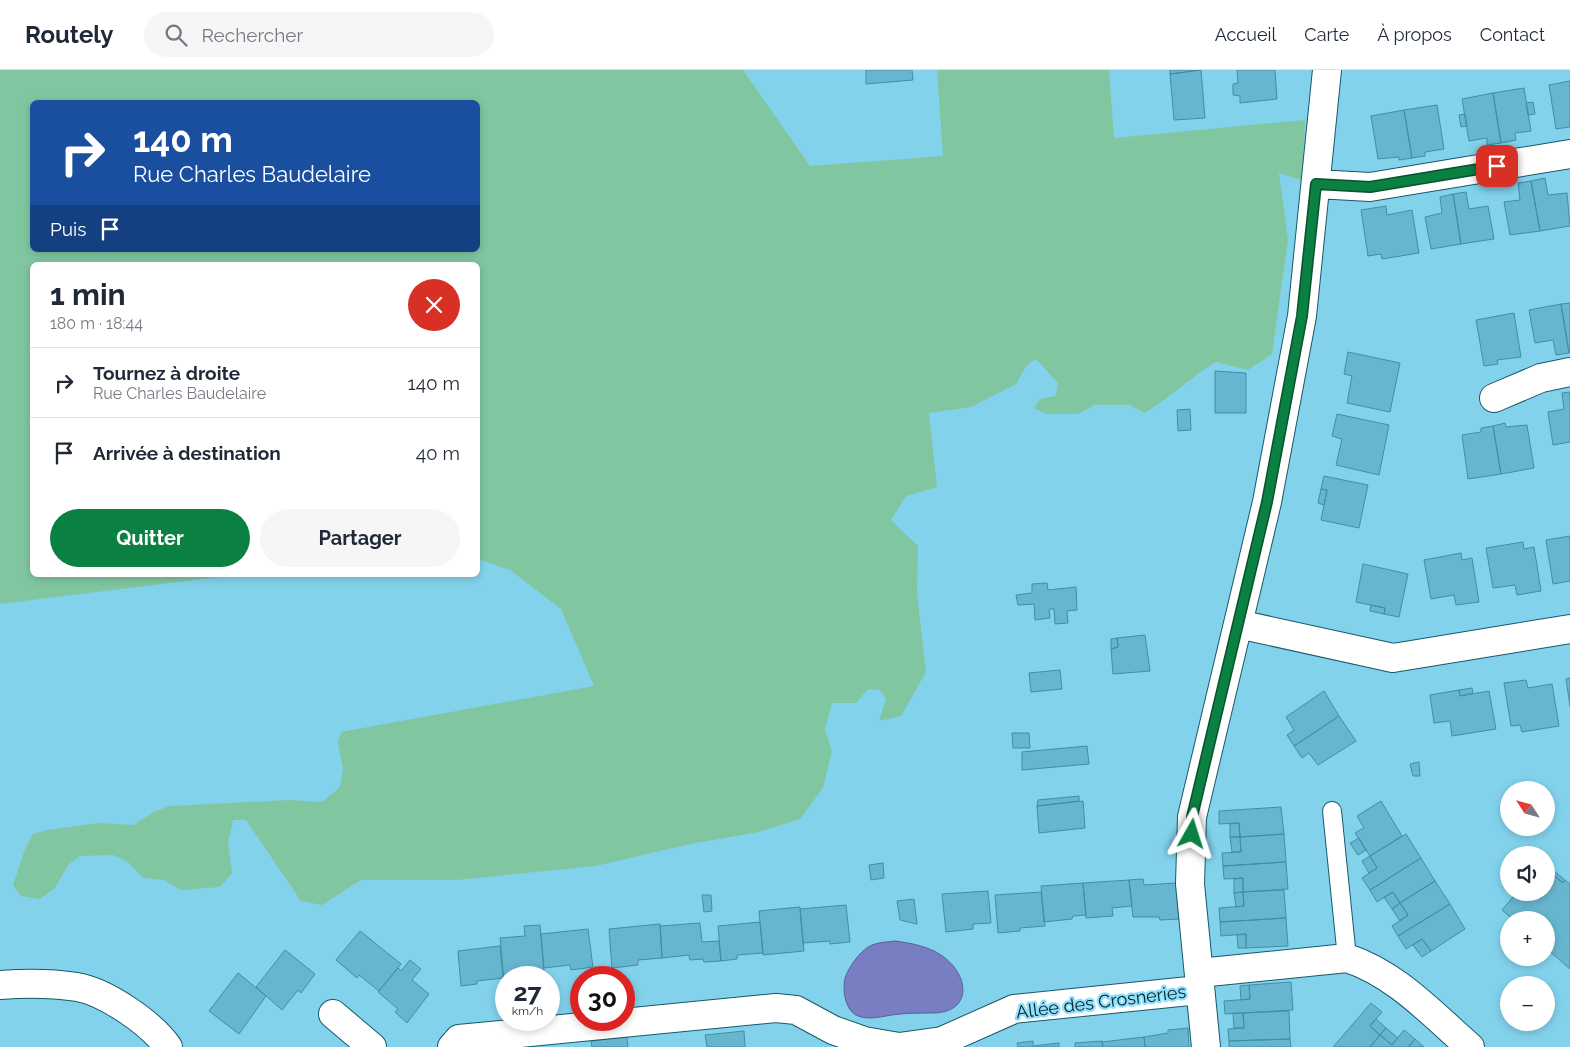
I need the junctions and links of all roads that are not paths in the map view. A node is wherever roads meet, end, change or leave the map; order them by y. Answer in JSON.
{"nodes":[{"id":1,"x":1327,"y":70,"type":"edge"},
{"id":2,"x":1570,"y":154,"type":"edge"},
{"id":3,"x":1316,"y":184,"type":"junction"},
{"id":4,"x":1570,"y":372,"type":"edge"},
{"id":5,"x":1494,"y":398,"type":"dead end"},
{"id":6,"x":1238,"y":624,"type":"junction"},
{"id":7,"x":1570,"y":629,"type":"edge"},
{"id":8,"x":1332,"y":811,"type":"dead end"},
{"id":9,"x":1347,"y":958,"type":"junction"},
{"id":10,"x":1199,"y":982,"type":"junction"},
{"id":11,"x":0,"y":985,"type":"edge"},
{"id":12,"x":333,"y":1014,"type":"dead end"},
{"id":13,"x":168,"y":1047,"type":"edge"},
{"id":14,"x":372,"y":1047,"type":"edge"},
{"id":15,"x":452,"y":1047,"type":"edge"},
{"id":16,"x":1206,"y":1047,"type":"edge"},
{"id":17,"x":1470,"y":1047,"type":"edge"}],
"edges":[{"from":1,"to":3,"type":"street"},
{"from":2,"to":3,"type":"street"},
{"from":3,"to":6,"type":"street"},
{"from":4,"to":5,"type":"street"},
{"from":6,"to":7,"type":"street"},
{"from":6,"to":10,"type":"street"},
{"from":8,"to":9,"type":"lane"},
{"from":9,"to":10,"type":"street","name":"Allée des Crosneries"},
{"from":9,"to":17,"type":"street"},
{"from":10,"to":15,"type":"street","name":"Allée des Crosneries"},
{"from":10,"to":16,"type":"street"},
{"from":11,"to":13,"type":"street"},
{"from":12,"to":14,"type":"street"}]}
